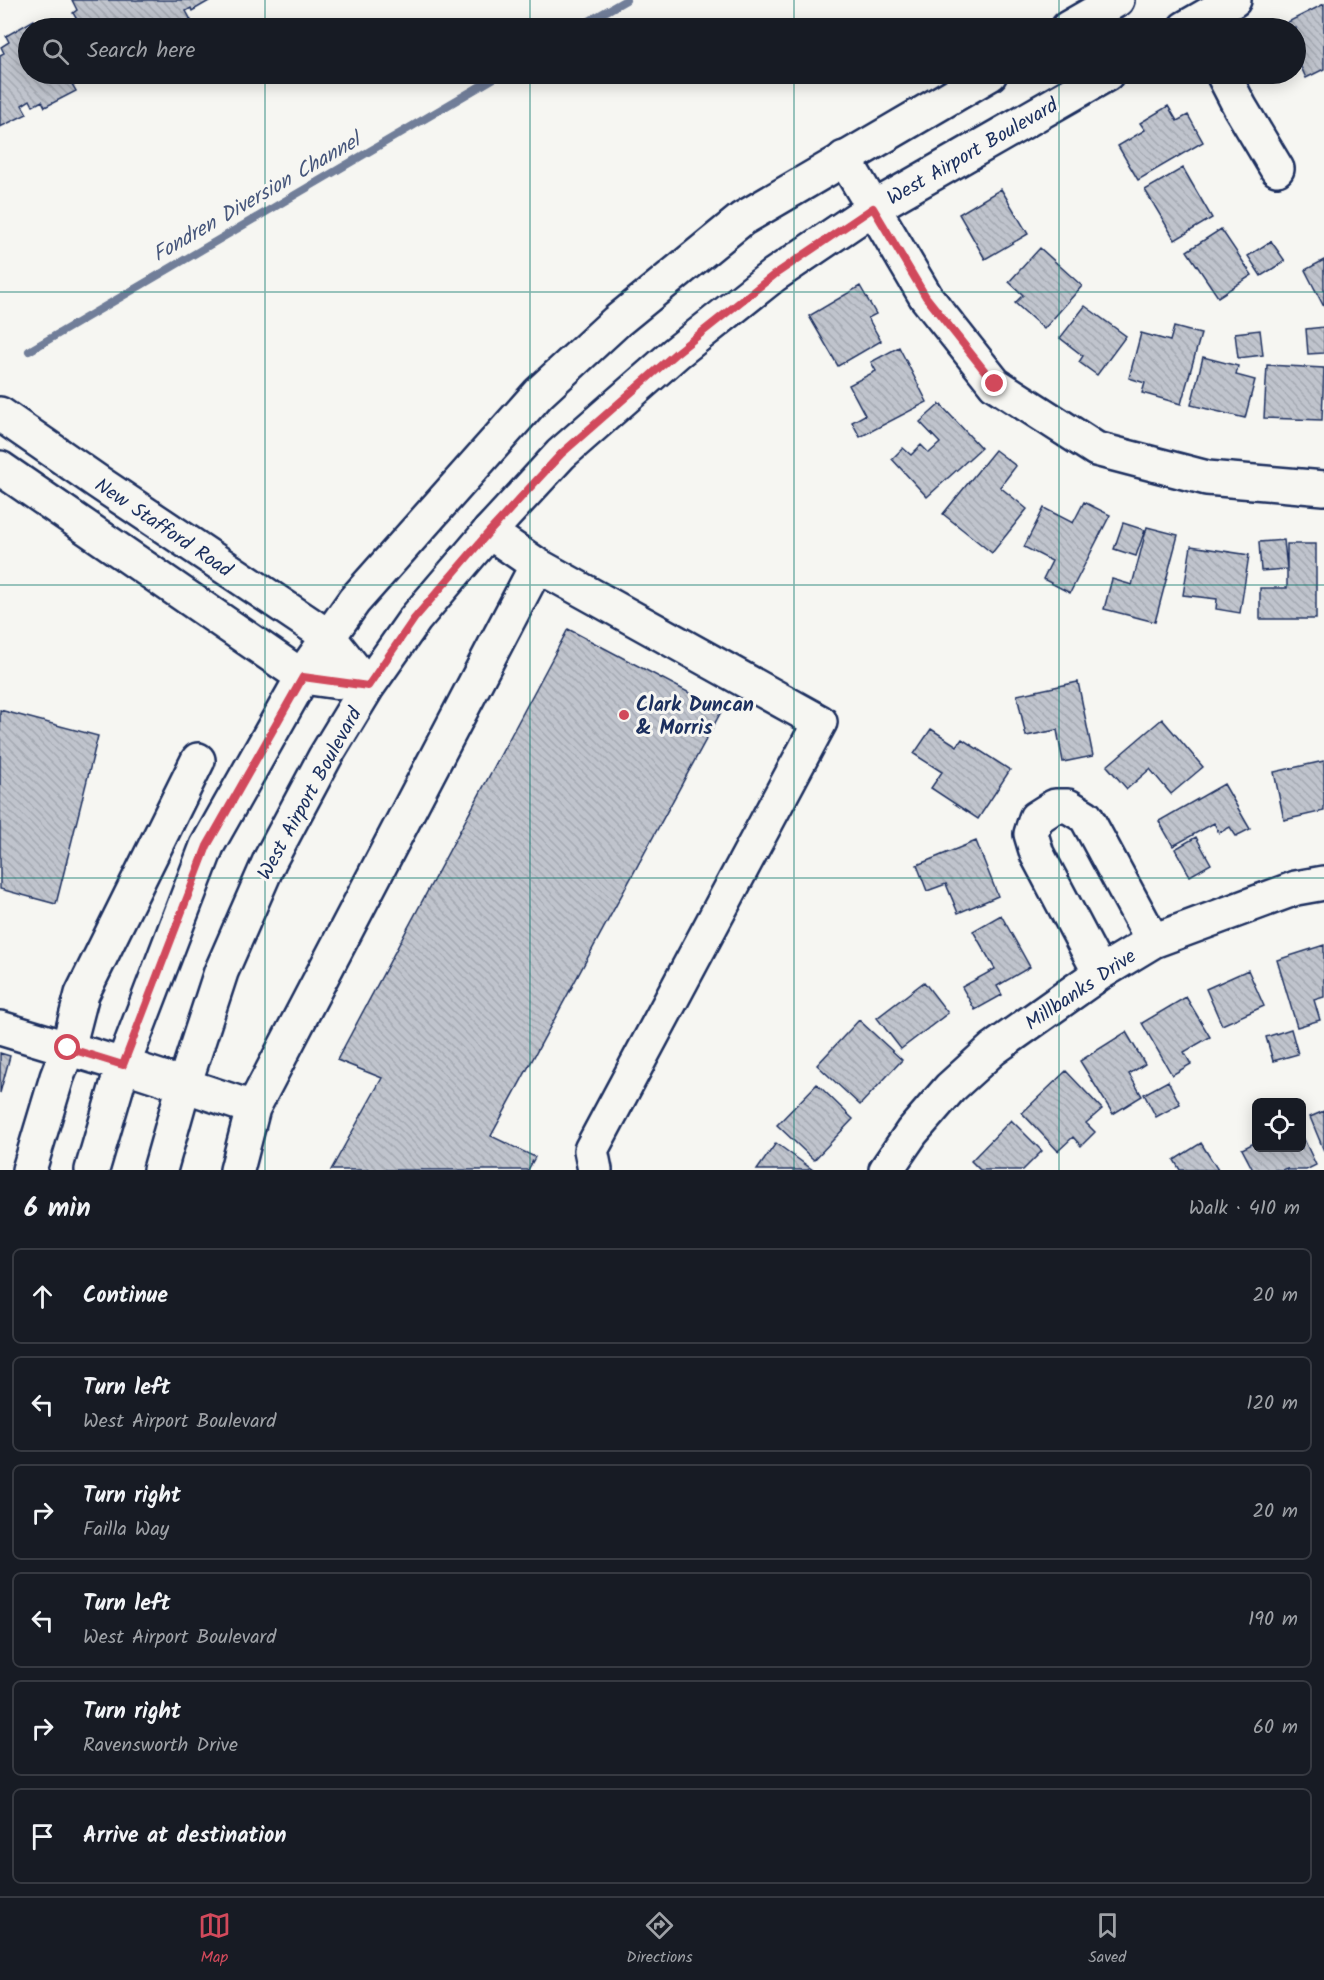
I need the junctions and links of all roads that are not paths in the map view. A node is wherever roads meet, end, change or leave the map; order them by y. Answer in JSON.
{"nodes":[{"id":1,"x":1117,"y":0,"type":"edge"},
{"id":2,"x":1234,"y":0,"type":"edge"},
{"id":3,"x":1086,"y":18,"type":"edge"},
{"id":4,"x":1206,"y":18,"type":"edge"},
{"id":5,"x":973,"y":84,"type":"edge"},
{"id":6,"x":1090,"y":84,"type":"edge"},
{"id":7,"x":1228,"y":84,"type":"edge"},
{"id":8,"x":844,"y":158,"type":"junction"},
{"id":9,"x":1277,"y":170,"type":"dead end"},
{"id":10,"x":873,"y":208,"type":"junction"},
{"id":11,"x":0,"y":414,"type":"edge"},
{"id":12,"x":0,"y":468,"type":"edge"},
{"id":13,"x":1324,"y":488,"type":"edge"},
{"id":14,"x":489,"y":532,"type":"junction"},
{"id":15,"x":537,"y":565,"type":"junction"},
{"id":16,"x":329,"y":637,"type":"junction"},
{"id":17,"x":303,"y":677,"type":"junction"},
{"id":18,"x":368,"y":686,"type":"junction"},
{"id":19,"x":198,"y":760,"type":"dead end"},
{"id":20,"x":1324,"y":883,"type":"edge"},
{"id":21,"x":1153,"y":941,"type":"junction"},
{"id":22,"x":1100,"y":973,"type":"junction"},
{"id":23,"x":0,"y":1028,"type":"edge"},
{"id":24,"x":68,"y":1048,"type":"junction"},
{"id":25,"x":123,"y":1065,"type":"junction"},
{"id":26,"x":184,"y":1085,"type":"junction"},
{"id":27,"x":253,"y":1107,"type":"junction"},
{"id":28,"x":29,"y":1170,"type":"edge"},
{"id":29,"x":92,"y":1170,"type":"edge"},
{"id":30,"x":160,"y":1170,"type":"edge"},
{"id":31,"x":237,"y":1170,"type":"edge"},
{"id":32,"x":595,"y":1170,"type":"edge"},
{"id":33,"x":886,"y":1170,"type":"edge"}],
"edges":[{"from":1,"to":3,"type":"main road"},
{"from":2,"to":4,"type":"main road"},
{"from":5,"to":8,"type":"main road"},
{"from":6,"to":10,"type":"main road","name":"West Airport Boulevard"},
{"from":7,"to":9,"type":"main road"},
{"from":8,"to":10,"type":"main road"},
{"from":8,"to":16,"type":"main road"},
{"from":10,"to":13,"type":"main road"},
{"from":10,"to":14,"type":"main road","name":"West Airport Boulevard"},
{"from":11,"to":16,"type":"main road","name":"New Stafford Road"},
{"from":12,"to":17,"type":"main road"},
{"from":14,"to":15,"type":"main road"},
{"from":14,"to":18,"type":"main road","name":"West Airport Boulevard"},
{"from":15,"to":27,"type":"main road"},
{"from":15,"to":32,"type":"main road"},
{"from":16,"to":17,"type":"main road"},
{"from":16,"to":18,"type":"main road","name":"New Stafford Road"},
{"from":17,"to":18,"type":"main road"},
{"from":17,"to":25,"type":"main road"},
{"from":18,"to":26,"type":"main road","name":"West Airport Boulevard"},
{"from":19,"to":24,"type":"main road"},
{"from":20,"to":21,"type":"main road","name":"Millbanks Drive"},
{"from":21,"to":22,"type":"main road","name":"Millbanks Drive"},
{"from":21,"to":22,"type":"main road"},
{"from":22,"to":33,"type":"main road","name":"Millbanks Drive"},
{"from":23,"to":24,"type":"main road"},
{"from":24,"to":25,"type":"main road"},
{"from":24,"to":28,"type":"main road"},
{"from":25,"to":26,"type":"main road"},
{"from":25,"to":29,"type":"main road"},
{"from":26,"to":27,"type":"main road"},
{"from":26,"to":30,"type":"main road","name":"West Airport Boulevard"},
{"from":27,"to":31,"type":"main road"}]}
